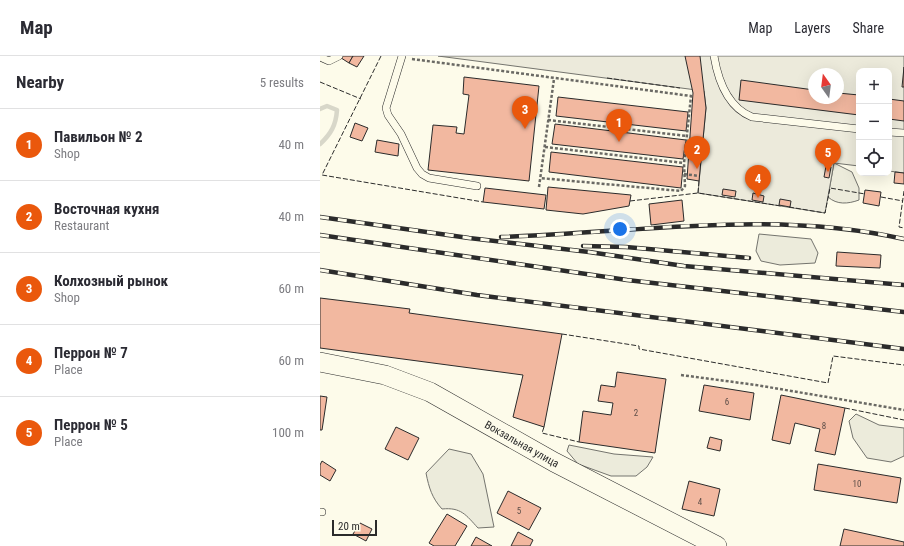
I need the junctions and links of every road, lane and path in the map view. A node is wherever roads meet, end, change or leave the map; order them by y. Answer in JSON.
{"nodes":[{"id":1,"x":339,"y":56,"type":"edge"},
{"id":2,"x":714,"y":56,"type":"edge"},
{"id":3,"x":320,"y":57,"type":"edge"},
{"id":4,"x":401,"y":57,"type":"edge"},
{"id":5,"x":554,"y":79,"type":"junction"},
{"id":6,"x":548,"y":120,"type":"junction"},
{"id":7,"x":856,"y":128,"type":"edge"},
{"id":8,"x":892,"y":132,"type":"edge"},
{"id":9,"x":904,"y":134,"type":"edge"},
{"id":10,"x":687,"y":136,"type":"junction"},
{"id":11,"x":545,"y":147,"type":"junction"},
{"id":12,"x":684,"y":163,"type":"junction"},
{"id":13,"x":684,"y":174,"type":"junction"},
{"id":14,"x":699,"y":176,"type":"dead end"},
{"id":15,"x":540,"y":178,"type":"junction"},
{"id":16,"x":477,"y":186,"type":"dead end"},
{"id":17,"x":539,"y":188,"type":"dead end"},
{"id":18,"x":320,"y":362,"type":"edge"},
{"id":19,"x":681,"y":375,"type":"dead end"},
{"id":20,"x":904,"y":410,"type":"edge"},
{"id":21,"x":717,"y":546,"type":"edge"}],
"edges":[{"from":1,"to":3,"type":"lane"},
{"from":2,"to":7,"type":"lane"},
{"from":4,"to":5,"type":"path"},
{"from":4,"to":16,"type":"lane"},
{"from":5,"to":6,"type":"path"},
{"from":5,"to":10,"type":"path"},
{"from":6,"to":10,"type":"path"},
{"from":6,"to":11,"type":"path"},
{"from":8,"to":9,"type":"lane"},
{"from":10,"to":12,"type":"path"},
{"from":11,"to":12,"type":"path"},
{"from":11,"to":15,"type":"path"},
{"from":12,"to":13,"type":"path"},
{"from":13,"to":14,"type":"path"},
{"from":13,"to":15,"type":"path"},
{"from":15,"to":17,"type":"path"},
{"from":18,"to":21,"type":"main road","name":"Вокзальная улица"},
{"from":19,"to":20,"type":"path"}]}
